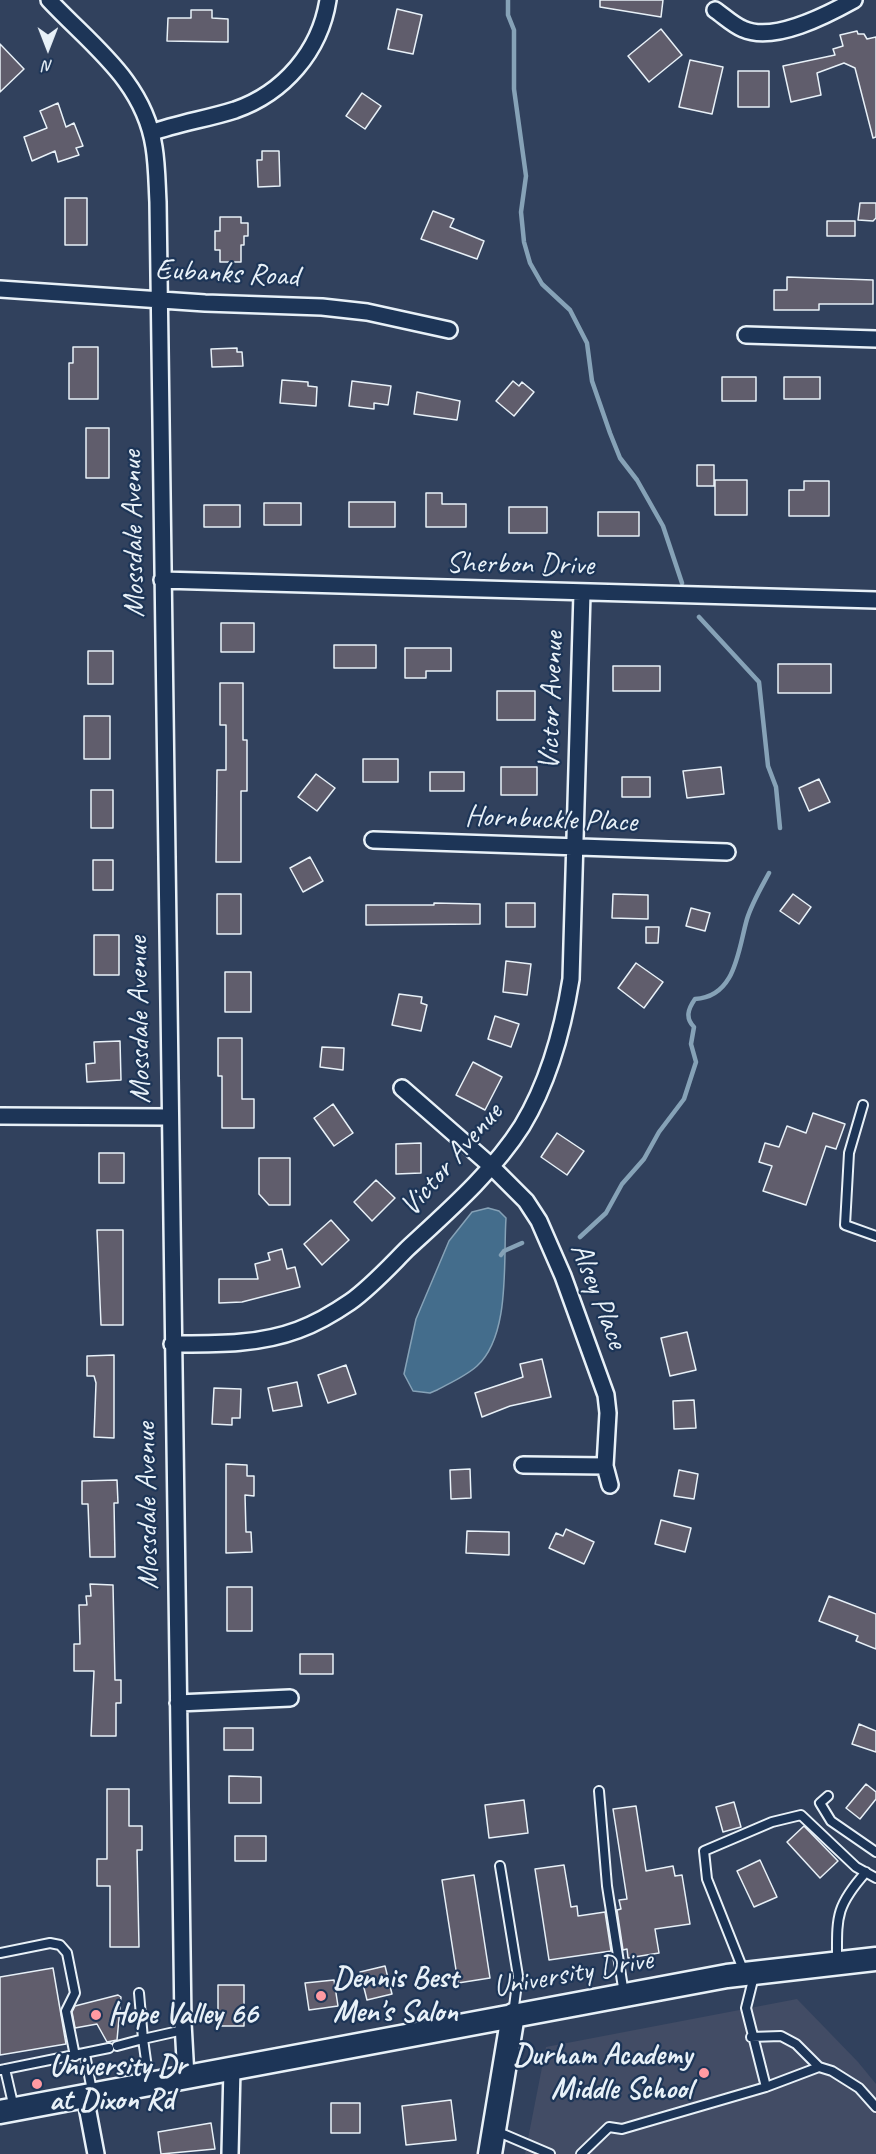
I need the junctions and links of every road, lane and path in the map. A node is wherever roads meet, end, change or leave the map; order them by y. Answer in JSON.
{"nodes":[{"id":1,"x":49,"y":0,"type":"edge"},
{"id":2,"x":328,"y":0,"type":"edge"},
{"id":3,"x":854,"y":0,"type":"edge"},
{"id":4,"x":715,"y":10,"type":"dead end"},
{"id":5,"x":151,"y":133,"type":"junction"},
{"id":6,"x":0,"y":289,"type":"edge"},
{"id":7,"x":158,"y":299,"type":"junction"},
{"id":8,"x":449,"y":330,"type":"dead end"},
{"id":9,"x":746,"y":335,"type":"dead end"},
{"id":10,"x":876,"y":339,"type":"edge"},
{"id":11,"x":162,"y":580,"type":"junction"},
{"id":12,"x":582,"y":593,"type":"junction"},
{"id":13,"x":876,"y":600,"type":"edge"},
{"id":14,"x":373,"y":840,"type":"dead end"},
{"id":15,"x":573,"y":848,"type":"junction"},
{"id":16,"x":727,"y":852,"type":"dead end"},
{"id":17,"x":402,"y":1088,"type":"dead end"},
{"id":18,"x":863,"y":1105,"type":"dead end"},
{"id":19,"x":0,"y":1116,"type":"edge"},
{"id":20,"x":168,"y":1117,"type":"junction"},
{"id":21,"x":490,"y":1165,"type":"junction"},
{"id":22,"x":876,"y":1236,"type":"edge"},
{"id":23,"x":172,"y":1344,"type":"junction"},
{"id":24,"x":523,"y":1466,"type":"dead end"},
{"id":25,"x":605,"y":1466,"type":"junction"},
{"id":26,"x":610,"y":1485,"type":"dead end"},
{"id":27,"x":290,"y":1698,"type":"dead end"},
{"id":28,"x":178,"y":1703,"type":"junction"},
{"id":29,"x":599,"y":1791,"type":"dead end"},
{"id":30,"x":828,"y":1796,"type":"dead end"},
{"id":31,"x":876,"y":1852,"type":"edge"},
{"id":32,"x":500,"y":1866,"type":"dead end"},
{"id":33,"x":866,"y":1872,"type":"junction"},
{"id":34,"x":876,"y":1878,"type":"edge"},
{"id":35,"x":0,"y":1953,"type":"edge"},
{"id":36,"x":876,"y":1959,"type":"edge"},
{"id":37,"x":837,"y":1963,"type":"junction"},
{"id":38,"x":750,"y":1973,"type":"junction"},
{"id":39,"x":139,"y":1993,"type":"dead end"},
{"id":40,"x":624,"y":1995,"type":"junction"},
{"id":41,"x":513,"y":2015,"type":"junction"},
{"id":42,"x":183,"y":2030,"type":"junction"},
{"id":43,"x":751,"y":2037,"type":"junction"},
{"id":44,"x":143,"y":2039,"type":"junction"},
{"id":45,"x":85,"y":2054,"type":"junction"},
{"id":46,"x":75,"y":2056,"type":"junction"},
{"id":47,"x":819,"y":2067,"type":"junction"},
{"id":48,"x":232,"y":2068,"type":"junction"},
{"id":49,"x":3,"y":2070,"type":"edge"},
{"id":50,"x":186,"y":2077,"type":"junction"},
{"id":51,"x":150,"y":2083,"type":"junction"},
{"id":52,"x":765,"y":2087,"type":"junction"},
{"id":53,"x":89,"y":2095,"type":"junction"},
{"id":54,"x":876,"y":2107,"type":"edge"},
{"id":55,"x":7,"y":2111,"type":"edge"},
{"id":56,"x":494,"y":2130,"type":"junction"},
{"id":57,"x":96,"y":2154,"type":"edge"},
{"id":58,"x":230,"y":2154,"type":"edge"},
{"id":59,"x":490,"y":2154,"type":"edge"},
{"id":60,"x":550,"y":2154,"type":"edge"},
{"id":61,"x":581,"y":2154,"type":"edge"}],
"edges":[{"from":1,"to":5,"type":"street","name":"Mossdale Avenue"},
{"from":2,"to":5,"type":"street"},
{"from":3,"to":4,"type":"street"},
{"from":5,"to":7,"type":"street","name":"Mossdale Avenue"},
{"from":6,"to":7,"type":"street","name":"Eubanks Road"},
{"from":7,"to":8,"type":"street","name":"Eubanks Road"},
{"from":7,"to":11,"type":"street","name":"Mossdale Avenue"},
{"from":9,"to":10,"type":"street"},
{"from":11,"to":12,"type":"street","name":"Sherbon Drive"},
{"from":11,"to":20,"type":"street","name":"Mossdale Avenue"},
{"from":12,"to":13,"type":"street","name":"Sherbon Drive"},
{"from":12,"to":15,"type":"street","name":"Victor Avenue"},
{"from":14,"to":15,"type":"street","name":"Hornbuckle Place"},
{"from":15,"to":16,"type":"street","name":"Hornbuckle Place"},
{"from":15,"to":21,"type":"street","name":"Victor Avenue"},
{"from":17,"to":21,"type":"street","name":"Alsey Place"},
{"from":18,"to":22,"type":"lane"},
{"from":19,"to":20,"type":"street"},
{"from":20,"to":23,"type":"street","name":"Mossdale Avenue"},
{"from":21,"to":23,"type":"street","name":"Victor Avenue"},
{"from":21,"to":25,"type":"street","name":"Alsey Place"},
{"from":23,"to":28,"type":"street","name":"Mossdale Avenue"},
{"from":24,"to":25,"type":"street"},
{"from":25,"to":26,"type":"street","name":"Alsey Place"},
{"from":27,"to":28,"type":"street"},
{"from":28,"to":42,"type":"street","name":"Mossdale Avenue"},
{"from":29,"to":40,"type":"lane"},
{"from":30,"to":31,"type":"lane"},
{"from":32,"to":41,"type":"lane"},
{"from":33,"to":34,"type":"lane"},
{"from":33,"to":37,"type":"lane"},
{"from":33,"to":38,"type":"lane"},
{"from":35,"to":46,"type":"lane"},
{"from":36,"to":37,"type":"main road","name":"University Drive"},
{"from":37,"to":38,"type":"main road","name":"University Drive"},
{"from":38,"to":40,"type":"main road","name":"University Drive"},
{"from":38,"to":43,"type":"lane"},
{"from":39,"to":44,"type":"lane"},
{"from":40,"to":41,"type":"main road","name":"University Drive"},
{"from":41,"to":48,"type":"main road","name":"University Drive"},
{"from":41,"to":56,"type":"main road"},
{"from":42,"to":44,"type":"lane"},
{"from":42,"to":50,"type":"street","name":"Mossdale Avenue"},
{"from":43,"to":47,"type":"lane"},
{"from":43,"to":52,"type":"lane"},
{"from":44,"to":45,"type":"lane"},
{"from":44,"to":51,"type":"lane"},
{"from":45,"to":46,"type":"lane"},
{"from":45,"to":53,"type":"lane"},
{"from":46,"to":49,"type":"lane"},
{"from":47,"to":52,"type":"lane"},
{"from":47,"to":54,"type":"lane"},
{"from":48,"to":50,"type":"main road","name":"University Drive"},
{"from":48,"to":58,"type":"street"},
{"from":49,"to":55,"type":"lane"},
{"from":50,"to":51,"type":"main road","name":"University Drive"},
{"from":51,"to":53,"type":"main road","name":"University Drive"},
{"from":52,"to":61,"type":"lane"},
{"from":53,"to":55,"type":"main road","name":"University Drive"},
{"from":53,"to":57,"type":"street"},
{"from":56,"to":59,"type":"main road"},
{"from":56,"to":60,"type":"lane"}]}
